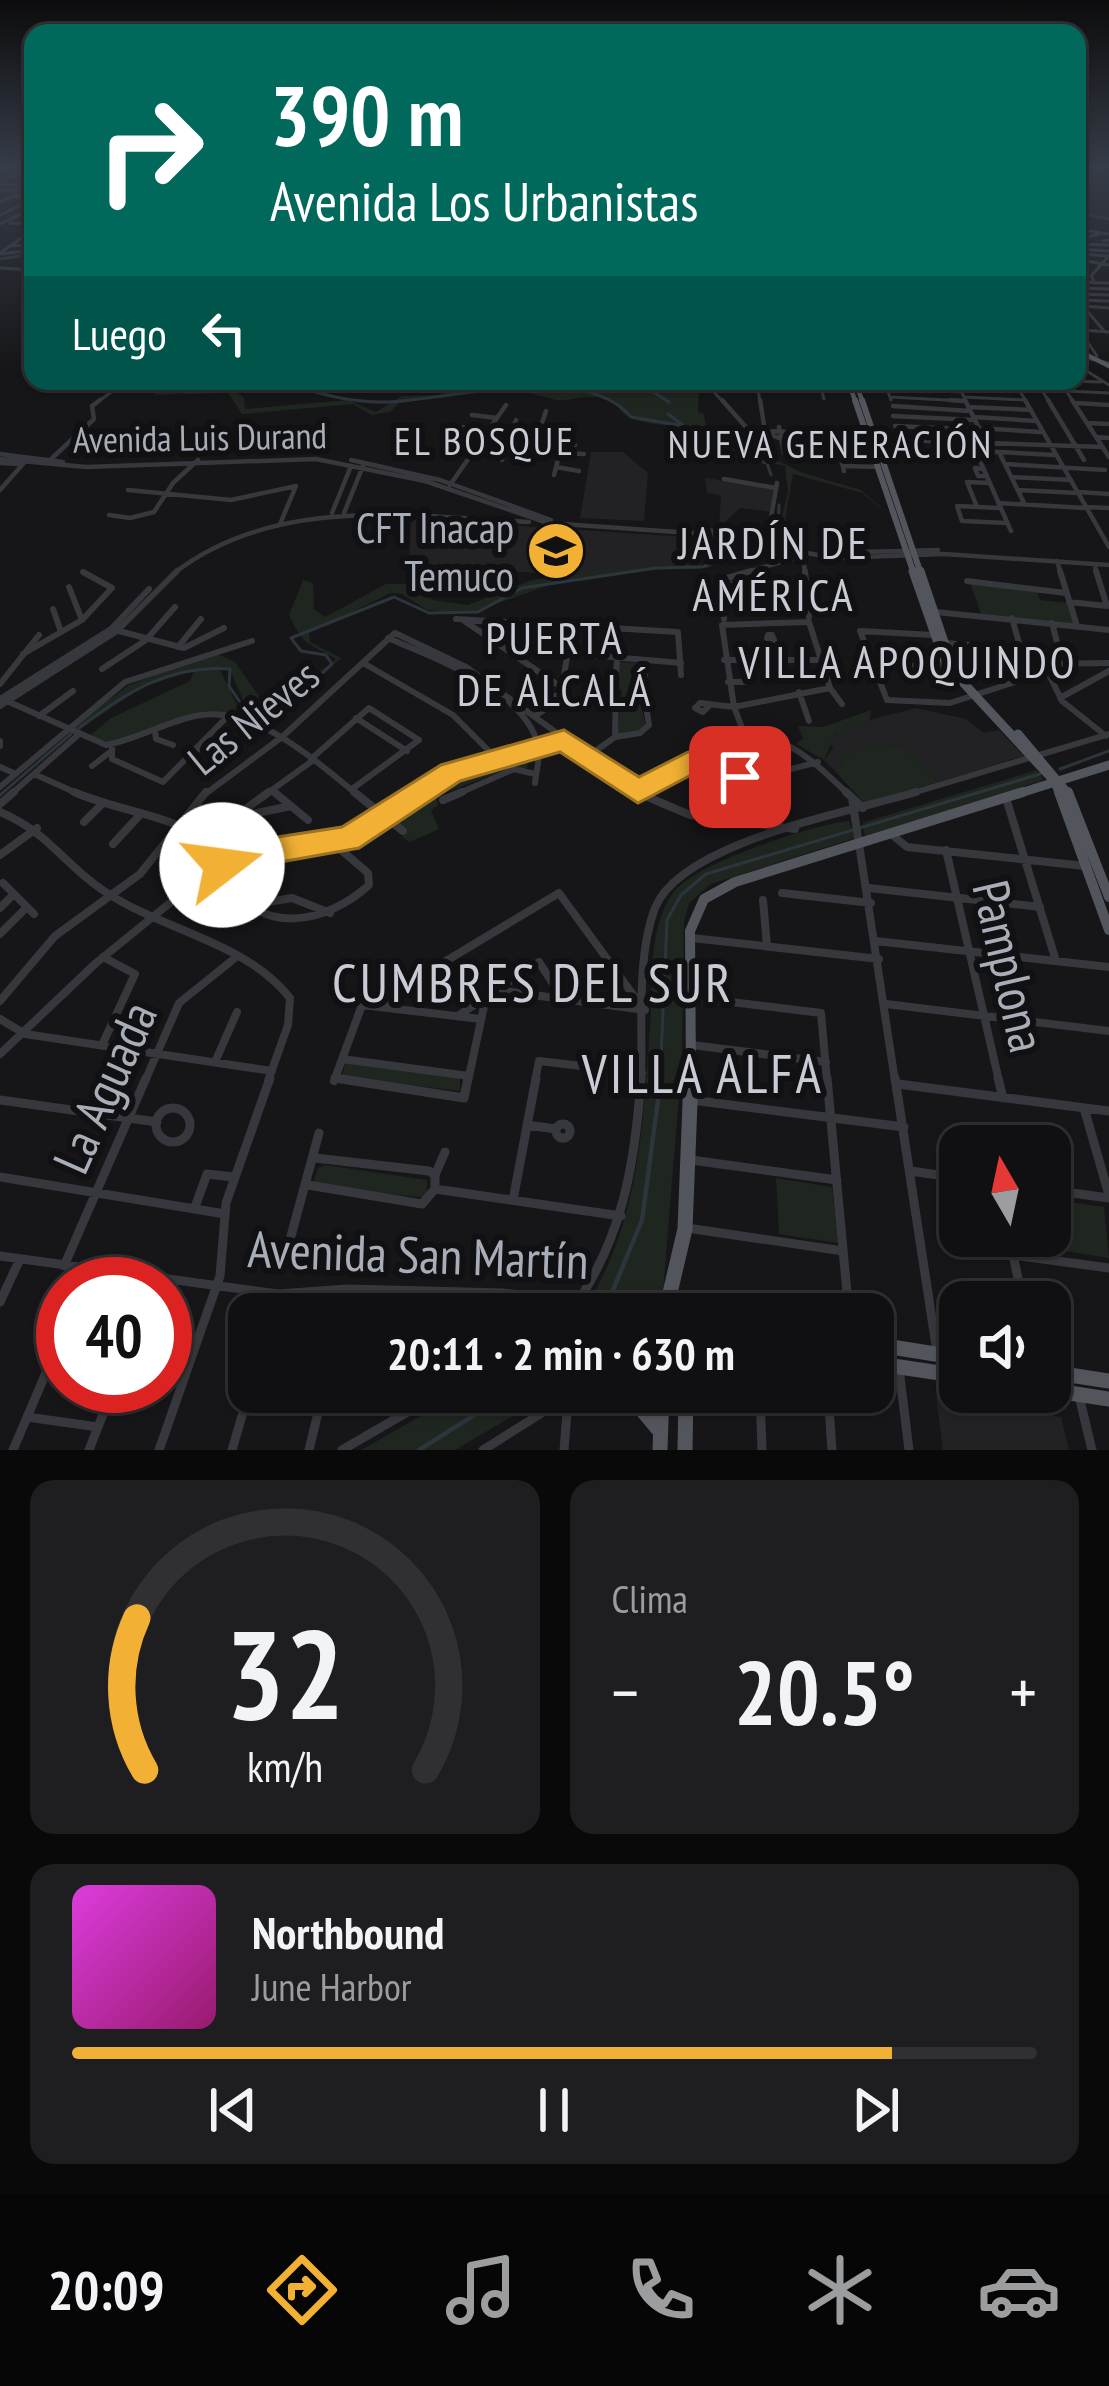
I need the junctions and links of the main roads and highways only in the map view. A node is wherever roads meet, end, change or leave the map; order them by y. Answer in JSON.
{"nodes":[{"id":1,"x":855,"y":390,"type":"edge"},
{"id":2,"x":871,"y":440,"type":"junction"},
{"id":3,"x":911,"y":553,"type":"junction"},
{"id":4,"x":925,"y":591,"type":"junction"},
{"id":5,"x":941,"y":638,"type":"junction"},
{"id":6,"x":978,"y":696,"type":"junction"},
{"id":7,"x":1109,"y":765,"type":"edge"},
{"id":8,"x":1058,"y":781,"type":"junction"},
{"id":9,"x":1094,"y":865,"type":"edge"},
{"id":10,"x":1109,"y":897,"type":"edge"},
{"id":11,"x":1109,"y":930,"type":"edge"},
{"id":12,"x":675,"y":1293,"type":"edge"},
{"id":13,"x":894,"y":1348,"type":"edge"},
{"id":14,"x":939,"y":1354,"type":"edge"},
{"id":15,"x":894,"y":1365,"type":"edge"},
{"id":16,"x":939,"y":1373,"type":"edge"},
{"id":17,"x":1071,"y":1375,"type":"edge"},
{"id":18,"x":1109,"y":1381,"type":"edge"},
{"id":19,"x":1071,"y":1394,"type":"edge"},
{"id":20,"x":1109,"y":1400,"type":"edge"},
{"id":21,"x":649,"y":1413,"type":"edge"},
{"id":22,"x":661,"y":1413,"type":"edge"},
{"id":23,"x":686,"y":1413,"type":"edge"},
{"id":24,"x":660,"y":1443,"type":"edge"},
{"id":25,"x":685,"y":1450,"type":"edge"}],
"edges":[{"from":1,"to":2,"type":"main road"},
{"from":2,"to":3,"type":"main road"},
{"from":2,"to":3,"type":"main road"},
{"from":3,"to":4,"type":"main road"},
{"from":4,"to":5,"type":"main road"},
{"from":4,"to":5,"type":"main road"},
{"from":5,"to":6,"type":"main road"},
{"from":5,"to":6,"type":"main road"},
{"from":6,"to":8,"type":"main road"},
{"from":7,"to":8,"type":"main road"},
{"from":8,"to":9,"type":"main road"},
{"from":8,"to":9,"type":"main road"},
{"from":8,"to":12,"type":"main road"},
{"from":9,"to":10,"type":"main road"},
{"from":9,"to":11,"type":"main road"},
{"from":13,"to":14,"type":"main road"},
{"from":15,"to":16,"type":"main road"},
{"from":17,"to":18,"type":"main road"},
{"from":19,"to":20,"type":"main road"},
{"from":21,"to":24,"type":"main road"},
{"from":22,"to":24,"type":"main road"},
{"from":23,"to":25,"type":"main road"}]}
